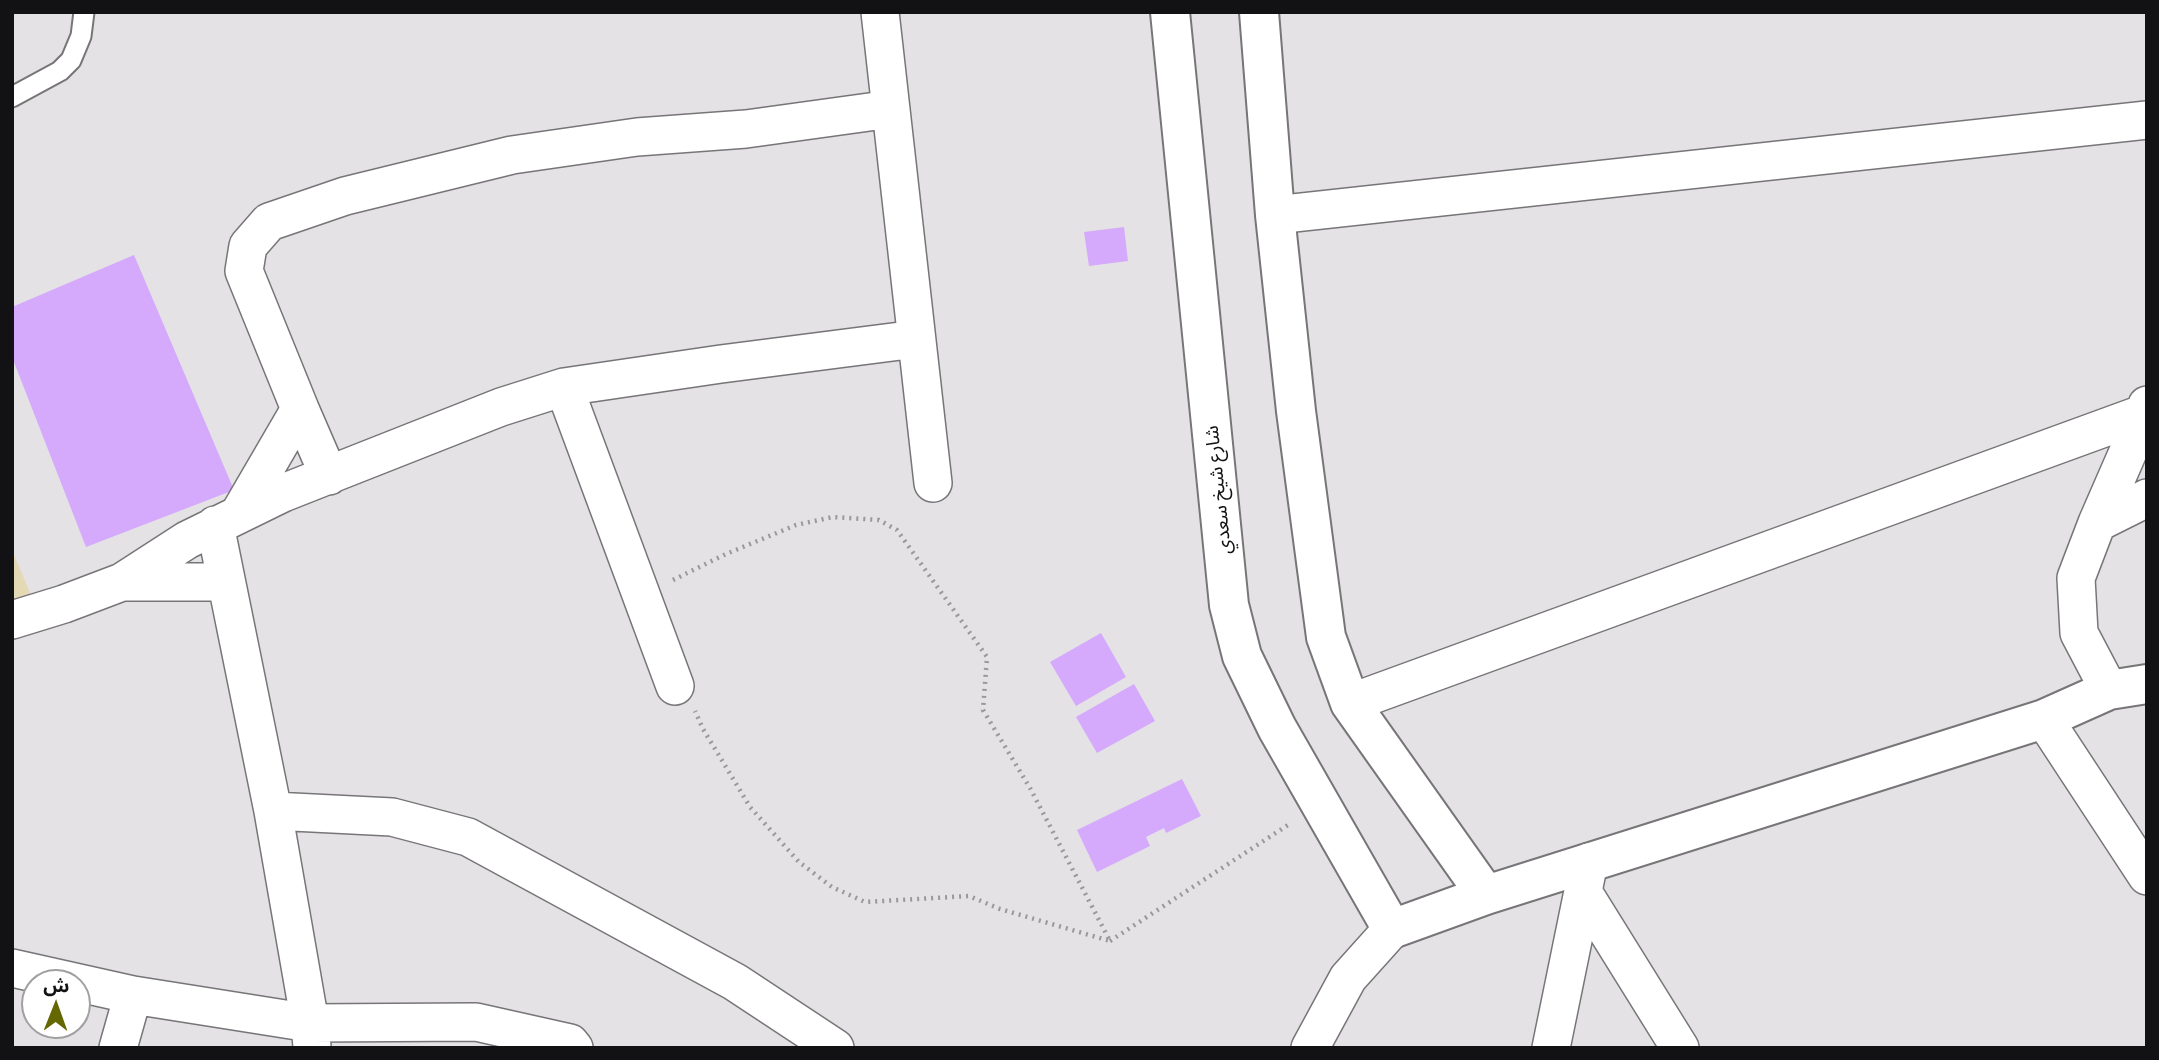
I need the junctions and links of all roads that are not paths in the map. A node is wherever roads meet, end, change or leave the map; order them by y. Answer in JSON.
{"nodes":[{"id":1,"x":84,"y":12,"type":"edge"},
{"id":2,"x":880,"y":12,"type":"edge"},
{"id":3,"x":1170,"y":12,"type":"edge"},
{"id":4,"x":1259,"y":12,"type":"edge"},
{"id":5,"x":12,"y":97,"type":"edge"},
{"id":6,"x":891,"y":109,"type":"junction"},
{"id":7,"x":2147,"y":120,"type":"edge"},
{"id":8,"x":1275,"y":215,"type":"junction"},
{"id":9,"x":916,"y":339,"type":"junction"},
{"id":10,"x":565,"y":387,"type":"junction"},
{"id":11,"x":2146,"y":409,"type":"edge"},
{"id":12,"x":300,"y":410,"type":"junction"},
{"id":13,"x":329,"y":476,"type":"junction"},
{"id":14,"x":933,"y":483,"type":"dead end"},
{"id":15,"x":2147,"y":498,"type":"edge"},
{"id":16,"x":227,"y":519,"type":"junction"},
{"id":17,"x":2097,"y":523,"type":"junction"},
{"id":18,"x":122,"y":582,"type":"junction"},
{"id":19,"x":226,"y":582,"type":"junction"},
{"id":20,"x":12,"y":620,"type":"edge"},
{"id":21,"x":2147,"y":684,"type":"edge"},
{"id":22,"x":2109,"y":690,"type":"junction"},
{"id":23,"x":684,"y":695,"type":"road end"},
{"id":24,"x":1350,"y":704,"type":"junction"},
{"id":25,"x":2044,"y":719,"type":"junction"},
{"id":26,"x":273,"y":811,"type":"junction"},
{"id":27,"x":2147,"y":876,"type":"edge"},
{"id":28,"x":1586,"y":877,"type":"junction"},
{"id":29,"x":1486,"y":895,"type":"junction"},
{"id":30,"x":1392,"y":929,"type":"junction"},
{"id":31,"x":12,"y":968,"type":"edge"},
{"id":32,"x":133,"y":995,"type":"junction"},
{"id":33,"x":311,"y":1035,"type":"edge"},
{"id":34,"x":118,"y":1048,"type":"edge"},
{"id":35,"x":574,"y":1048,"type":"edge"},
{"id":36,"x":835,"y":1048,"type":"edge"},
{"id":37,"x":1310,"y":1048,"type":"edge"},
{"id":38,"x":1551,"y":1048,"type":"edge"},
{"id":39,"x":1680,"y":1048,"type":"edge"}],
"edges":[{"from":1,"to":5,"type":"lane"},
{"from":2,"to":6,"type":"street"},
{"from":3,"to":30,"type":"street","name":"شارع شيخ سعدي"},
{"from":4,"to":8,"type":"street"},
{"from":6,"to":9,"type":"street"},
{"from":6,"to":12,"type":"street"},
{"from":7,"to":8,"type":"street"},
{"from":8,"to":24,"type":"street"},
{"from":9,"to":10,"type":"street"},
{"from":9,"to":14,"type":"street"},
{"from":10,"to":13,"type":"street"},
{"from":10,"to":23,"type":"street"},
{"from":11,"to":17,"type":"street"},
{"from":11,"to":24,"type":"street"},
{"from":12,"to":13,"type":"street"},
{"from":12,"to":16,"type":"street"},
{"from":13,"to":16,"type":"street"},
{"from":15,"to":17,"type":"street"},
{"from":16,"to":18,"type":"street"},
{"from":16,"to":19,"type":"street"},
{"from":17,"to":22,"type":"street"},
{"from":18,"to":19,"type":"street"},
{"from":18,"to":20,"type":"street"},
{"from":19,"to":26,"type":"street"},
{"from":21,"to":22,"type":"street"},
{"from":22,"to":25,"type":"street"},
{"from":24,"to":29,"type":"street"},
{"from":25,"to":27,"type":"street"},
{"from":25,"to":28,"type":"street"},
{"from":26,"to":33,"type":"street"},
{"from":26,"to":36,"type":"street"},
{"from":28,"to":29,"type":"street"},
{"from":28,"to":38,"type":"street"},
{"from":28,"to":39,"type":"street"},
{"from":29,"to":30,"type":"street"},
{"from":30,"to":37,"type":"street"},
{"from":31,"to":32,"type":"street"},
{"from":32,"to":33,"type":"street"},
{"from":32,"to":34,"type":"street"},
{"from":33,"to":35,"type":"street"}]}
